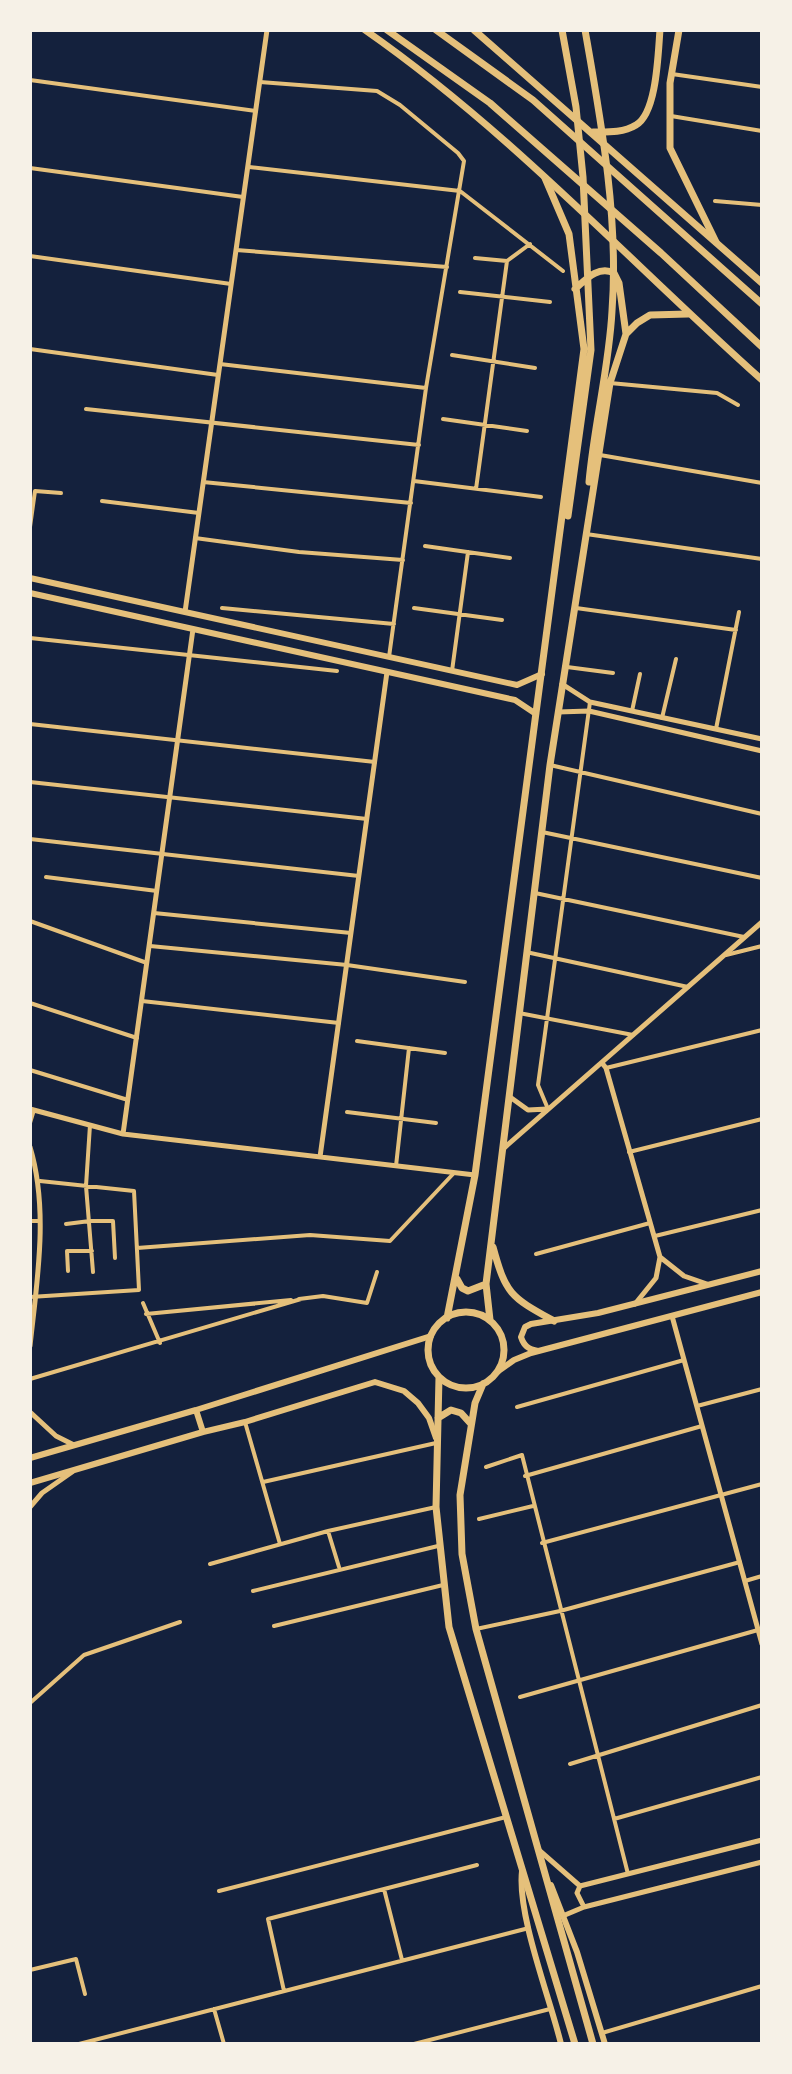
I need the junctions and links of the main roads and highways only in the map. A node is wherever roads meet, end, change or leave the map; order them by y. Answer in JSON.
{"nodes":[{"id":1,"x":365,"y":30,"type":"edge"},
{"id":2,"x":387,"y":30,"type":"edge"},
{"id":3,"x":436,"y":30,"type":"edge"},
{"id":4,"x":474,"y":30,"type":"edge"},
{"id":5,"x":562,"y":30,"type":"edge"},
{"id":6,"x":585,"y":30,"type":"edge"},
{"id":7,"x":660,"y":30,"type":"edge"},
{"id":8,"x":679,"y":30,"type":"edge"},
{"id":9,"x":591,"y":132,"type":"junction"},
{"id":10,"x":545,"y":176,"type":"junction"},
{"id":11,"x":717,"y":244,"type":"junction"},
{"id":12,"x":762,"y":283,"type":"edge"},
{"id":13,"x":575,"y":289,"type":"junction"},
{"id":14,"x":762,"y":304,"type":"edge"},
{"id":15,"x":688,"y":314,"type":"junction"},
{"id":16,"x":626,"y":334,"type":"junction"},
{"id":17,"x":762,"y":347,"type":"edge"},
{"id":18,"x":762,"y":380,"type":"edge"},
{"id":19,"x":558,"y":553,"type":"junction"},
{"id":20,"x":583,"y":556,"type":"junction"},
{"id":21,"x":30,"y":578,"type":"edge"},
{"id":22,"x":76,"y":588,"type":"junction"},
{"id":23,"x":30,"y":593,"type":"edge"},
{"id":24,"x":73,"y":603,"type":"junction"},
{"id":25,"x":291,"y":635,"type":"junction"},
{"id":26,"x":287,"y":650,"type":"junction"},
{"id":27,"x":542,"y":674,"type":"junction"},
{"id":28,"x":517,"y":685,"type":"junction"},
{"id":29,"x":515,"y":700,"type":"junction"},
{"id":30,"x":536,"y":714,"type":"junction"},
{"id":31,"x":491,"y":1241,"type":"junction"},
{"id":32,"x":762,"y":1271,"type":"edge"},
{"id":33,"x":457,"y":1276,"type":"junction"},
{"id":34,"x":486,"y":1284,"type":"junction"},
{"id":35,"x":762,"y":1292,"type":"edge"},
{"id":36,"x":447,"y":1318,"type":"junction"},
{"id":37,"x":490,"y":1320,"type":"junction"},
{"id":38,"x":554,"y":1321,"type":"junction"},
{"id":39,"x":431,"y":1336,"type":"junction"},
{"id":40,"x":538,"y":1351,"type":"junction"},
{"id":41,"x":497,"y":1372,"type":"junction"},
{"id":42,"x":439,"y":1377,"type":"junction"},
{"id":43,"x":483,"y":1384,"type":"junction"},
{"id":44,"x":196,"y":1410,"type":"junction"},
{"id":45,"x":438,"y":1418,"type":"junction"},
{"id":46,"x":471,"y":1424,"type":"junction"},
{"id":47,"x":203,"y":1432,"type":"junction"},
{"id":48,"x":438,"y":1445,"type":"junction"},
{"id":49,"x":30,"y":1458,"type":"edge"},
{"id":50,"x":30,"y":1483,"type":"edge"},
{"id":51,"x":522,"y":1868,"type":"junction"},
{"id":52,"x":545,"y":1872,"type":"junction"},
{"id":53,"x":561,"y":2044,"type":"edge"},
{"id":54,"x":575,"y":2044,"type":"edge"},
{"id":55,"x":593,"y":2044,"type":"edge"},
{"id":56,"x":605,"y":2044,"type":"edge"}],
"edges":[{"from":1,"to":10,"type":"main road"},
{"from":2,"to":17,"type":"main road"},
{"from":3,"to":14,"type":"main road"},
{"from":4,"to":9,"type":"main road"},
{"from":5,"to":19,"type":"main road"},
{"from":6,"to":20,"type":"main road"},
{"from":7,"to":9,"type":"main road"},
{"from":8,"to":11,"type":"main road"},
{"from":9,"to":11,"type":"main road"},
{"from":10,"to":13,"type":"main road"},
{"from":10,"to":15,"type":"main road"},
{"from":11,"to":12,"type":"main road"},
{"from":13,"to":16,"type":"main road"},
{"from":13,"to":19,"type":"main road"},
{"from":15,"to":16,"type":"main road"},
{"from":15,"to":18,"type":"main road"},
{"from":16,"to":20,"type":"main road"},
{"from":19,"to":27,"type":"main road"},
{"from":20,"to":31,"type":"main road"},
{"from":21,"to":22,"type":"main road"},
{"from":22,"to":24,"type":"main road"},
{"from":22,"to":25,"type":"main road"},
{"from":23,"to":24,"type":"main road"},
{"from":24,"to":26,"type":"main road"},
{"from":25,"to":26,"type":"main road"},
{"from":25,"to":28,"type":"main road"},
{"from":26,"to":29,"type":"main road"},
{"from":27,"to":28,"type":"main road"},
{"from":27,"to":30,"type":"main road"},
{"from":28,"to":29,"type":"main road"},
{"from":29,"to":30,"type":"main road"},
{"from":30,"to":33,"type":"main road"},
{"from":31,"to":34,"type":"main road"},
{"from":31,"to":38,"type":"main road"},
{"from":32,"to":38,"type":"main road"},
{"from":33,"to":34,"type":"main road"},
{"from":33,"to":36,"type":"main road"},
{"from":34,"to":37,"type":"main road"},
{"from":35,"to":40,"type":"main road"},
{"from":36,"to":37,"type":"main road"},
{"from":36,"to":39,"type":"main road"},
{"from":37,"to":41,"type":"main road"},
{"from":38,"to":40,"type":"main road"},
{"from":39,"to":42,"type":"main road"},
{"from":39,"to":44,"type":"main road"},
{"from":40,"to":41,"type":"main road"},
{"from":41,"to":43,"type":"main road"},
{"from":42,"to":43,"type":"main road"},
{"from":42,"to":45,"type":"main road"},
{"from":43,"to":46,"type":"main road"},
{"from":44,"to":47,"type":"main road"},
{"from":44,"to":49,"type":"main road"},
{"from":45,"to":46,"type":"main road"},
{"from":45,"to":48,"type":"main road"},
{"from":46,"to":52,"type":"main road"},
{"from":47,"to":48,"type":"main road"},
{"from":47,"to":50,"type":"main road"},
{"from":48,"to":51,"type":"main road"},
{"from":51,"to":53,"type":"main road"},
{"from":51,"to":54,"type":"main road"},
{"from":52,"to":55,"type":"main road"},
{"from":52,"to":56,"type":"main road"}]}
